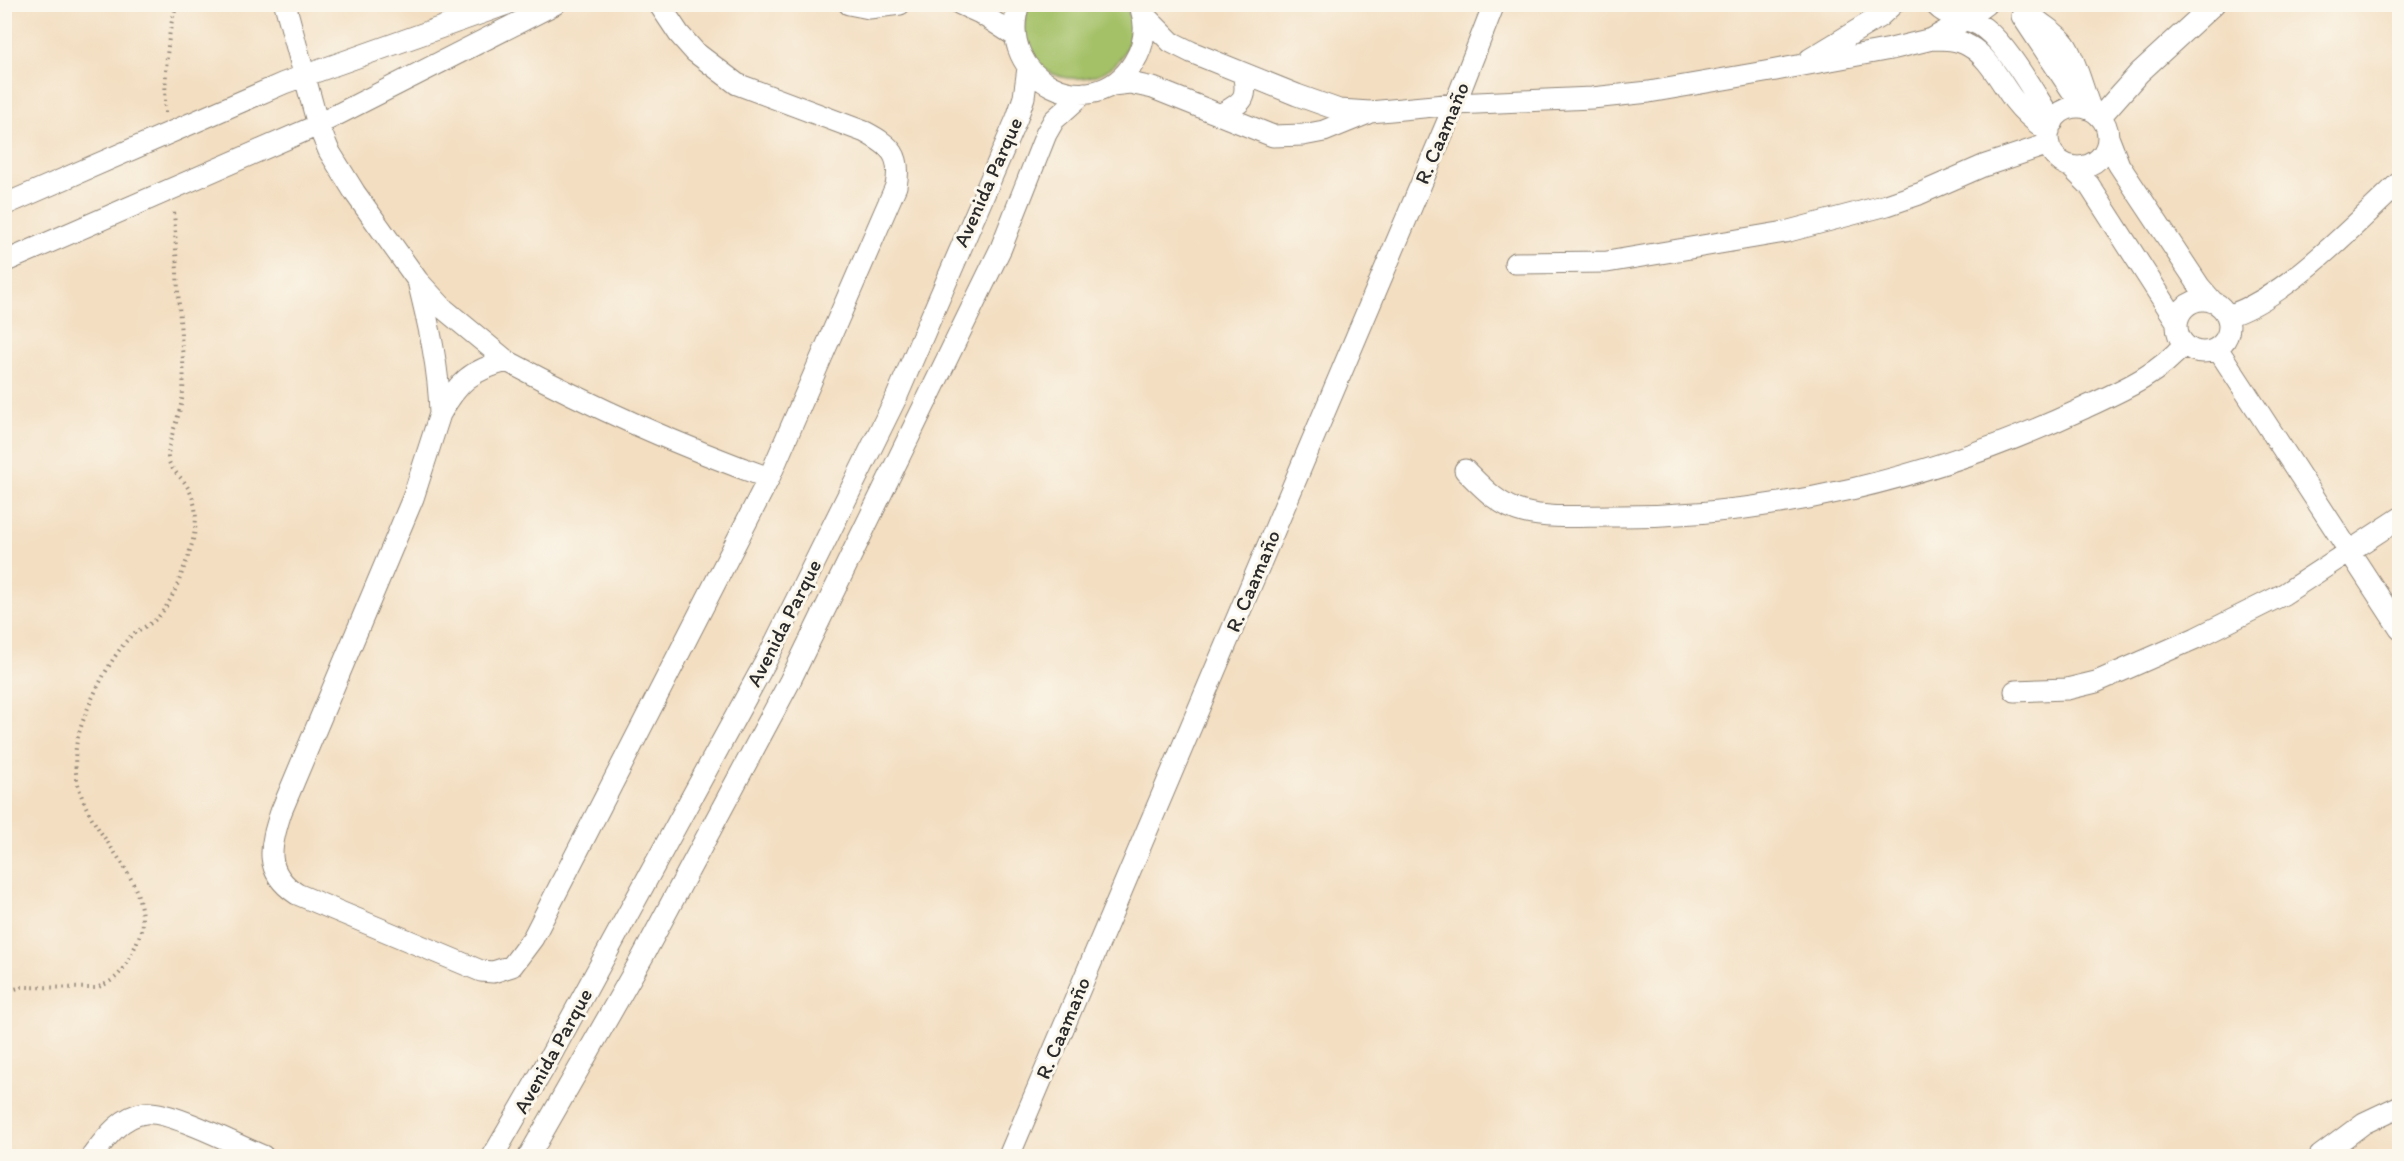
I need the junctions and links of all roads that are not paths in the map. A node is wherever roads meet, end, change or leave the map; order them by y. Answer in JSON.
{"nodes":[{"id":1,"x":285,"y":4,"type":"edge"},
{"id":2,"x":507,"y":4,"type":"edge"},
{"id":3,"x":555,"y":4,"type":"edge"},
{"id":4,"x":659,"y":4,"type":"edge"},
{"id":5,"x":849,"y":4,"type":"edge"},
{"id":6,"x":900,"y":4,"type":"edge"},
{"id":7,"x":1019,"y":4,"type":"edge"},
{"id":8,"x":1494,"y":4,"type":"edge"},
{"id":9,"x":1893,"y":4,"type":"edge"},
{"id":10,"x":1935,"y":4,"type":"edge"},
{"id":11,"x":1986,"y":4,"type":"edge"},
{"id":12,"x":2015,"y":4,"type":"edge"},
{"id":13,"x":2024,"y":4,"type":"edge"},
{"id":14,"x":2214,"y":4,"type":"edge"},
{"id":15,"x":970,"y":6,"type":"edge"},
{"id":16,"x":1141,"y":9,"type":"edge"},
{"id":17,"x":1966,"y":19,"type":"junction"},
{"id":18,"x":2029,"y":28,"type":"junction"},
{"id":19,"x":1014,"y":35,"type":"junction"},
{"id":20,"x":1932,"y":39,"type":"junction"},
{"id":21,"x":2002,"y":48,"type":"junction"},
{"id":22,"x":1799,"y":65,"type":"junction"},
{"id":23,"x":1028,"y":68,"type":"junction"},
{"id":24,"x":1244,"y":73,"type":"junction"},
{"id":25,"x":304,"y":76,"type":"junction"},
{"id":26,"x":1112,"y":85,"type":"junction"},
{"id":27,"x":1084,"y":93,"type":"junction"},
{"id":28,"x":1455,"y":104,"type":"junction"},
{"id":29,"x":1370,"y":112,"type":"junction"},
{"id":30,"x":2092,"y":112,"type":"junction"},
{"id":31,"x":1220,"y":115,"type":"junction"},
{"id":32,"x":318,"y":124,"type":"junction"},
{"id":33,"x":2050,"y":133,"type":"junction"},
{"id":34,"x":2108,"y":137,"type":"junction"},
{"id":35,"x":2071,"y":167,"type":"junction"},
{"id":36,"x":2400,"y":182,"type":"edge"},
{"id":37,"x":4,"y":205,"type":"edge"},
{"id":38,"x":4,"y":262,"type":"edge"},
{"id":39,"x":1515,"y":263,"type":"dead end"},
{"id":40,"x":418,"y":281,"type":"junction"},
{"id":41,"x":2220,"y":309,"type":"junction"},
{"id":42,"x":2177,"y":321,"type":"junction"},
{"id":43,"x":2184,"y":344,"type":"junction"},
{"id":44,"x":2217,"y":348,"type":"junction"},
{"id":45,"x":507,"y":361,"type":"junction"},
{"id":46,"x":440,"y":414,"type":"junction"},
{"id":47,"x":1465,"y":470,"type":"dead end"},
{"id":48,"x":769,"y":478,"type":"junction"},
{"id":49,"x":2400,"y":518,"type":"edge"},
{"id":50,"x":2350,"y":552,"type":"junction"},
{"id":51,"x":2396,"y":624,"type":"edge"},
{"id":52,"x":2400,"y":647,"type":"edge"},
{"id":53,"x":2015,"y":691,"type":"dead end"},
{"id":54,"x":2400,"y":1106,"type":"edge"},
{"id":55,"x":92,"y":1156,"type":"edge"},
{"id":56,"x":264,"y":1156,"type":"edge"},
{"id":57,"x":493,"y":1156,"type":"edge"},
{"id":58,"x":529,"y":1156,"type":"edge"},
{"id":59,"x":1009,"y":1156,"type":"edge"},
{"id":60,"x":2320,"y":1156,"type":"edge"}],
"edges":[{"from":1,"to":25,"type":"street"},
{"from":2,"to":25,"type":"street"},
{"from":3,"to":32,"type":"street"},
{"from":4,"to":48,"type":"street"},
{"from":5,"to":6,"type":"street"},
{"from":7,"to":19,"type":"street"},
{"from":8,"to":28,"type":"street","name":"R. Caamaño"},
{"from":9,"to":22,"type":"street"},
{"from":10,"to":17,"type":"street"},
{"from":11,"to":17,"type":"street"},
{"from":12,"to":18,"type":"street"},
{"from":13,"to":30,"type":"street"},
{"from":14,"to":30,"type":"street"},
{"from":15,"to":19,"type":"street"},
{"from":16,"to":24,"type":"street"},
{"from":16,"to":26,"type":"street"},
{"from":17,"to":20,"type":"street"},
{"from":17,"to":21,"type":"street"},
{"from":18,"to":21,"type":"street"},
{"from":18,"to":30,"type":"street"},
{"from":19,"to":23,"type":"street"},
{"from":20,"to":22,"type":"street"},
{"from":20,"to":33,"type":"street"},
{"from":21,"to":33,"type":"street"},
{"from":22,"to":28,"type":"street"},
{"from":23,"to":27,"type":"street"},
{"from":23,"to":57,"type":"street","name":"Avenida Parque"},
{"from":24,"to":29,"type":"street"},
{"from":24,"to":31,"type":"street"},
{"from":25,"to":32,"type":"street"},
{"from":25,"to":37,"type":"street"},
{"from":26,"to":27,"type":"street"},
{"from":26,"to":31,"type":"street"},
{"from":27,"to":58,"type":"street","name":"Avenida Parque"},
{"from":28,"to":29,"type":"street"},
{"from":28,"to":59,"type":"street","name":"R. Caamaño"},
{"from":29,"to":31,"type":"street"},
{"from":30,"to":33,"type":"street"},
{"from":30,"to":34,"type":"street"},
{"from":32,"to":38,"type":"street"},
{"from":32,"to":40,"type":"street"},
{"from":33,"to":35,"type":"street"},
{"from":33,"to":39,"type":"street"},
{"from":34,"to":35,"type":"street"},
{"from":34,"to":41,"type":"street"},
{"from":35,"to":42,"type":"street"},
{"from":36,"to":41,"type":"street"},
{"from":40,"to":45,"type":"street"},
{"from":40,"to":46,"type":"street"},
{"from":41,"to":42,"type":"street"},
{"from":41,"to":44,"type":"street"},
{"from":42,"to":43,"type":"street"},
{"from":43,"to":44,"type":"street"},
{"from":43,"to":47,"type":"street"},
{"from":44,"to":50,"type":"street"},
{"from":45,"to":46,"type":"street"},
{"from":45,"to":48,"type":"street"},
{"from":46,"to":48,"type":"street"},
{"from":49,"to":50,"type":"street"},
{"from":50,"to":51,"type":"street"},
{"from":50,"to":53,"type":"street"},
{"from":51,"to":52,"type":"street"},
{"from":54,"to":60,"type":"street"},
{"from":55,"to":56,"type":"street"}]}
